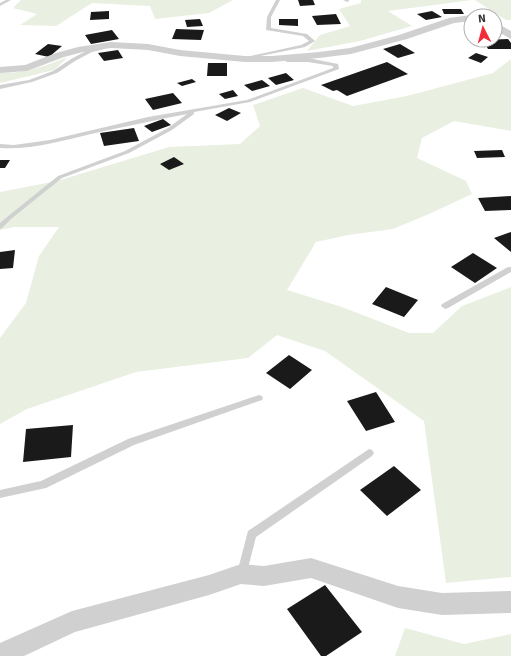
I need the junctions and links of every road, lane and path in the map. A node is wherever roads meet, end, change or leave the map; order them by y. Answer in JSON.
{"nodes":[{"id":1,"x":9,"y":0,"type":"edge"},
{"id":2,"x":278,"y":0,"type":"edge"},
{"id":3,"x":0,"y":5,"type":"edge"},
{"id":4,"x":463,"y":19,"type":"edge"},
{"id":5,"x":111,"y":45,"type":"junction"},
{"id":6,"x":245,"y":59,"type":"junction"},
{"id":7,"x":272,"y":59,"type":"junction"},
{"id":8,"x":0,"y":70,"type":"edge"},
{"id":9,"x":0,"y":87,"type":"edge"},
{"id":10,"x":194,"y":112,"type":"junction"},
{"id":11,"x":0,"y":146,"type":"edge"},
{"id":12,"x":0,"y":227,"type":"edge"},
{"id":13,"x":511,"y":269,"type":"edge"},
{"id":14,"x":445,"y":306,"type":"dead end"},
{"id":15,"x":259,"y":398,"type":"dead end"},
{"id":16,"x":369,"y":453,"type":"dead end"},
{"id":17,"x":0,"y":494,"type":"edge"},
{"id":18,"x":242,"y":574,"type":"junction"},
{"id":19,"x":511,"y":602,"type":"edge"},
{"id":20,"x":0,"y":654,"type":"edge"}],
"edges":[{"from":1,"to":3,"type":"lane"},
{"from":2,"to":6,"type":"lane"},
{"from":4,"to":7,"type":"street"},
{"from":5,"to":6,"type":"street"},
{"from":5,"to":8,"type":"street"},
{"from":5,"to":9,"type":"lane"},
{"from":6,"to":7,"type":"street"},
{"from":7,"to":10,"type":"lane"},
{"from":10,"to":11,"type":"lane"},
{"from":10,"to":12,"type":"lane"},
{"from":13,"to":14,"type":"lane"},
{"from":15,"to":17,"type":"lane"},
{"from":16,"to":18,"type":"lane"},
{"from":18,"to":19,"type":"street"},
{"from":18,"to":20,"type":"street"}]}
